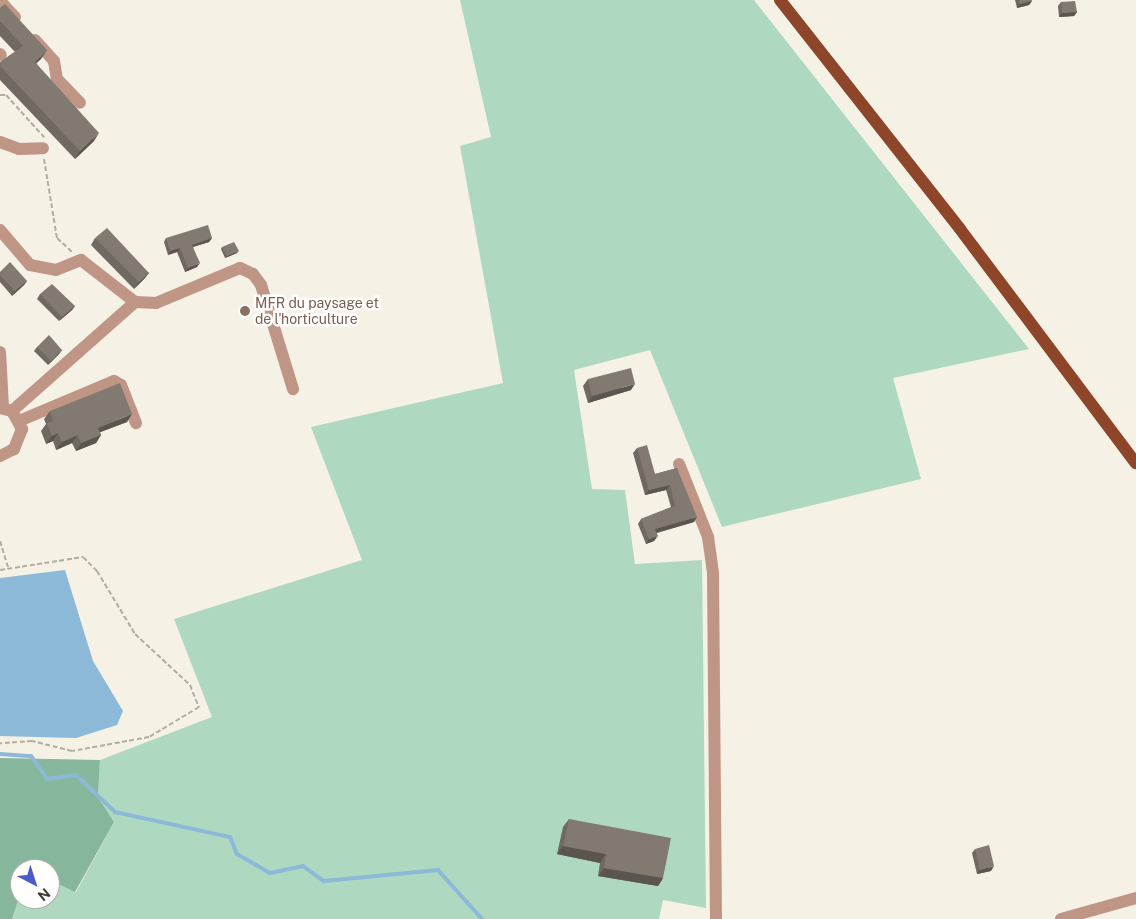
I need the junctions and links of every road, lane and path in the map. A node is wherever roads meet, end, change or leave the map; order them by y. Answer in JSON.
{"nodes":[{"id":1,"x":780,"y":0,"type":"edge"},
{"id":2,"x":0,"y":1,"type":"edge"},
{"id":3,"x":0,"y":95,"type":"edge"},
{"id":4,"x":80,"y":103,"type":"dead end"},
{"id":5,"x":0,"y":142,"type":"edge"},
{"id":6,"x":43,"y":148,"type":"junction"},
{"id":7,"x":0,"y":230,"type":"edge"},
{"id":8,"x":81,"y":260,"type":"junction"},
{"id":9,"x":135,"y":302,"type":"junction"},
{"id":10,"x":0,"y":352,"type":"edge"},
{"id":11,"x":293,"y":389,"type":"dead end"},
{"id":12,"x":8,"y":412,"type":"edge"},
{"id":13,"x":136,"y":423,"type":"dead end"},
{"id":14,"x":0,"y":456,"type":"edge"},
{"id":15,"x":679,"y":464,"type":"dead end"},
{"id":16,"x":1136,"y":464,"type":"edge"},
{"id":17,"x":0,"y":541,"type":"edge"},
{"id":18,"x":8,"y":568,"type":"junction"},
{"id":19,"x":0,"y":570,"type":"edge"},
{"id":20,"x":0,"y":743,"type":"edge"},
{"id":21,"x":1136,"y":898,"type":"edge"},
{"id":22,"x":716,"y":919,"type":"edge"},
{"id":23,"x":1061,"y":919,"type":"edge"}],
"edges":[{"from":1,"to":16,"type":"main road"},
{"from":2,"to":4,"type":"street"},
{"from":3,"to":6,"type":"path"},
{"from":5,"to":6,"type":"street"},
{"from":6,"to":8,"type":"path"},
{"from":7,"to":8,"type":"street"},
{"from":8,"to":9,"type":"street"},
{"from":9,"to":11,"type":"street"},
{"from":9,"to":12,"type":"street"},
{"from":10,"to":12,"type":"street"},
{"from":12,"to":13,"type":"street"},
{"from":12,"to":14,"type":"street"},
{"from":15,"to":22,"type":"street"},
{"from":17,"to":18,"type":"path"},
{"from":18,"to":19,"type":"path"},
{"from":18,"to":20,"type":"path"},
{"from":21,"to":23,"type":"street"}]}
